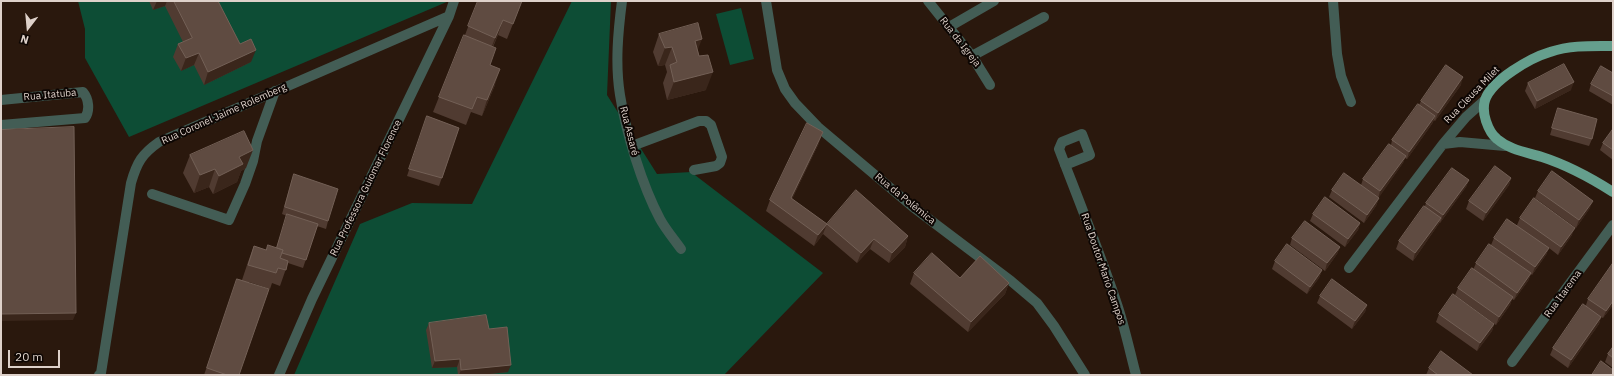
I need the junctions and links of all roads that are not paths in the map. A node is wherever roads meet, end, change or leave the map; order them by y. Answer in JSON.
{"nodes":[{"id":1,"x":454,"y":1,"type":"edge"},
{"id":2,"x":622,"y":1,"type":"edge"},
{"id":3,"x":766,"y":1,"type":"edge"},
{"id":4,"x":928,"y":1,"type":"edge"},
{"id":5,"x":994,"y":1,"type":"edge"},
{"id":6,"x":1333,"y":1,"type":"edge"},
{"id":7,"x":449,"y":16,"type":"junction"},
{"id":8,"x":1044,"y":17,"type":"dead end"},
{"id":9,"x":949,"y":26,"type":"junction"},
{"id":10,"x":1613,"y":46,"type":"edge"},
{"id":11,"x":972,"y":56,"type":"junction"},
{"id":12,"x":990,"y":85,"type":"dead end"},
{"id":13,"x":275,"y":91,"type":"junction"},
{"id":14,"x":1,"y":100,"type":"edge"},
{"id":15,"x":1485,"y":100,"type":"junction"},
{"id":16,"x":1351,"y":102,"type":"dead end"},
{"id":17,"x":1,"y":124,"type":"edge"},
{"id":18,"x":1443,"y":144,"type":"junction"},
{"id":19,"x":632,"y":146,"type":"junction"},
{"id":20,"x":1505,"y":146,"type":"junction"},
{"id":21,"x":1065,"y":165,"type":"dead end"},
{"id":22,"x":694,"y":170,"type":"dead end"},
{"id":23,"x":1613,"y":192,"type":"edge"},
{"id":24,"x":152,"y":194,"type":"dead end"},
{"id":25,"x":1613,"y":225,"type":"edge"},
{"id":26,"x":681,"y":249,"type":"dead end"},
{"id":27,"x":1349,"y":268,"type":"dead end"},
{"id":28,"x":1512,"y":362,"type":"dead end"},
{"id":29,"x":99,"y":375,"type":"edge"},
{"id":30,"x":279,"y":375,"type":"edge"},
{"id":31,"x":1086,"y":375,"type":"edge"},
{"id":32,"x":1136,"y":375,"type":"edge"}],
"edges":[{"from":1,"to":7,"type":"street","name":"Rua Professora Guiomar Florence"},
{"from":2,"to":19,"type":"street","name":"Rua Assaré"},
{"from":3,"to":31,"type":"street","name":"Rua da Polêmica"},
{"from":4,"to":9,"type":"street","name":"Rua da Igreja"},
{"from":5,"to":9,"type":"street"},
{"from":6,"to":16,"type":"street"},
{"from":7,"to":13,"type":"street","name":"Rua Coronel Jaime Rolemberg"},
{"from":7,"to":30,"type":"street","name":"Rua Professora Guiomar Florence"},
{"from":8,"to":11,"type":"street"},
{"from":9,"to":11,"type":"street","name":"Rua da Igreja"},
{"from":10,"to":15,"type":"main road","name":"Rua Cleusa Milet"},
{"from":11,"to":12,"type":"street","name":"Rua da Igreja"},
{"from":13,"to":24,"type":"street"},
{"from":13,"to":29,"type":"street","name":"Rua Coronel Jaime Rolemberg"},
{"from":14,"to":17,"type":"street","name":"Rua Itatuba"},
{"from":15,"to":18,"type":"street","name":"Rua Cleusa Milet"},
{"from":15,"to":20,"type":"main road"},
{"from":18,"to":20,"type":"street"},
{"from":18,"to":27,"type":"street","name":"Rua Cleusa Milet"},
{"from":19,"to":22,"type":"street"},
{"from":19,"to":26,"type":"street","name":"Rua Assaré"},
{"from":20,"to":23,"type":"main road"},
{"from":21,"to":32,"type":"street","name":"Rua Doutor Mario Campos"},
{"from":25,"to":28,"type":"street","name":"Rua Itarema"}]}
